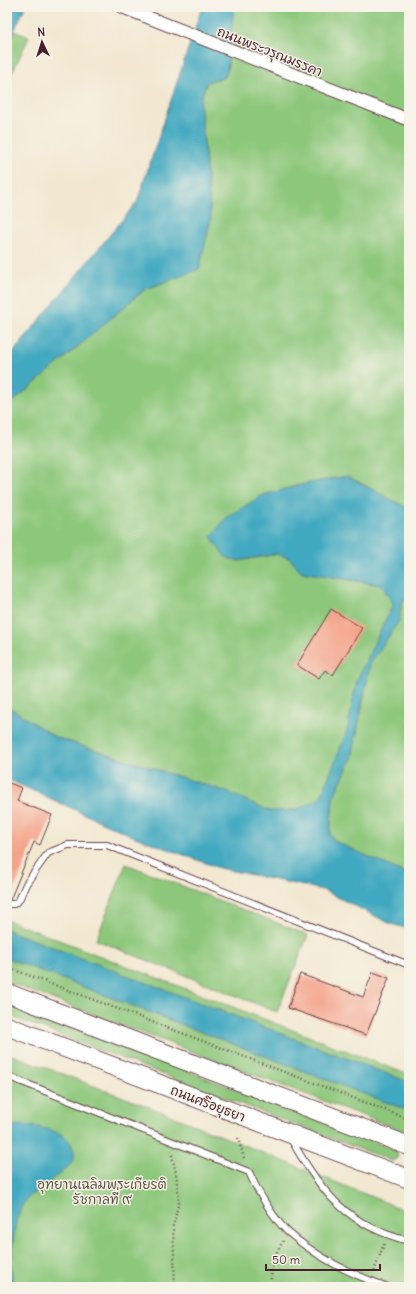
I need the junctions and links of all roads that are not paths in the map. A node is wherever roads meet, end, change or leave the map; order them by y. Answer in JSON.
{"nodes":[{"id":1,"x":122,"y":7,"type":"edge"},
{"id":2,"x":409,"y":120,"type":"edge"},
{"id":3,"x":7,"y":904,"type":"edge"},
{"id":4,"x":409,"y":965,"type":"edge"},
{"id":5,"x":7,"y":993,"type":"edge"},
{"id":6,"x":7,"y":1026,"type":"edge"},
{"id":7,"x":7,"y":1076,"type":"edge"},
{"id":8,"x":288,"y":1133,"type":"junction"},
{"id":9,"x":409,"y":1146,"type":"edge"},
{"id":10,"x":409,"y":1179,"type":"edge"},
{"id":11,"x":409,"y":1241,"type":"edge"},
{"id":12,"x":388,"y":1287,"type":"edge"}],
"edges":[{"from":1,"to":2,"type":"street","name":"ถนนพระวรุณมรรคา"},
{"from":3,"to":4,"type":"lane"},
{"from":5,"to":9,"type":"main road"},
{"from":6,"to":8,"type":"main road","name":"ถนนศรีอยุธยา"},
{"from":7,"to":12,"type":"lane"},
{"from":8,"to":10,"type":"main road","name":"ถนนศรีอยุธยา"},
{"from":8,"to":11,"type":"lane"}]}
